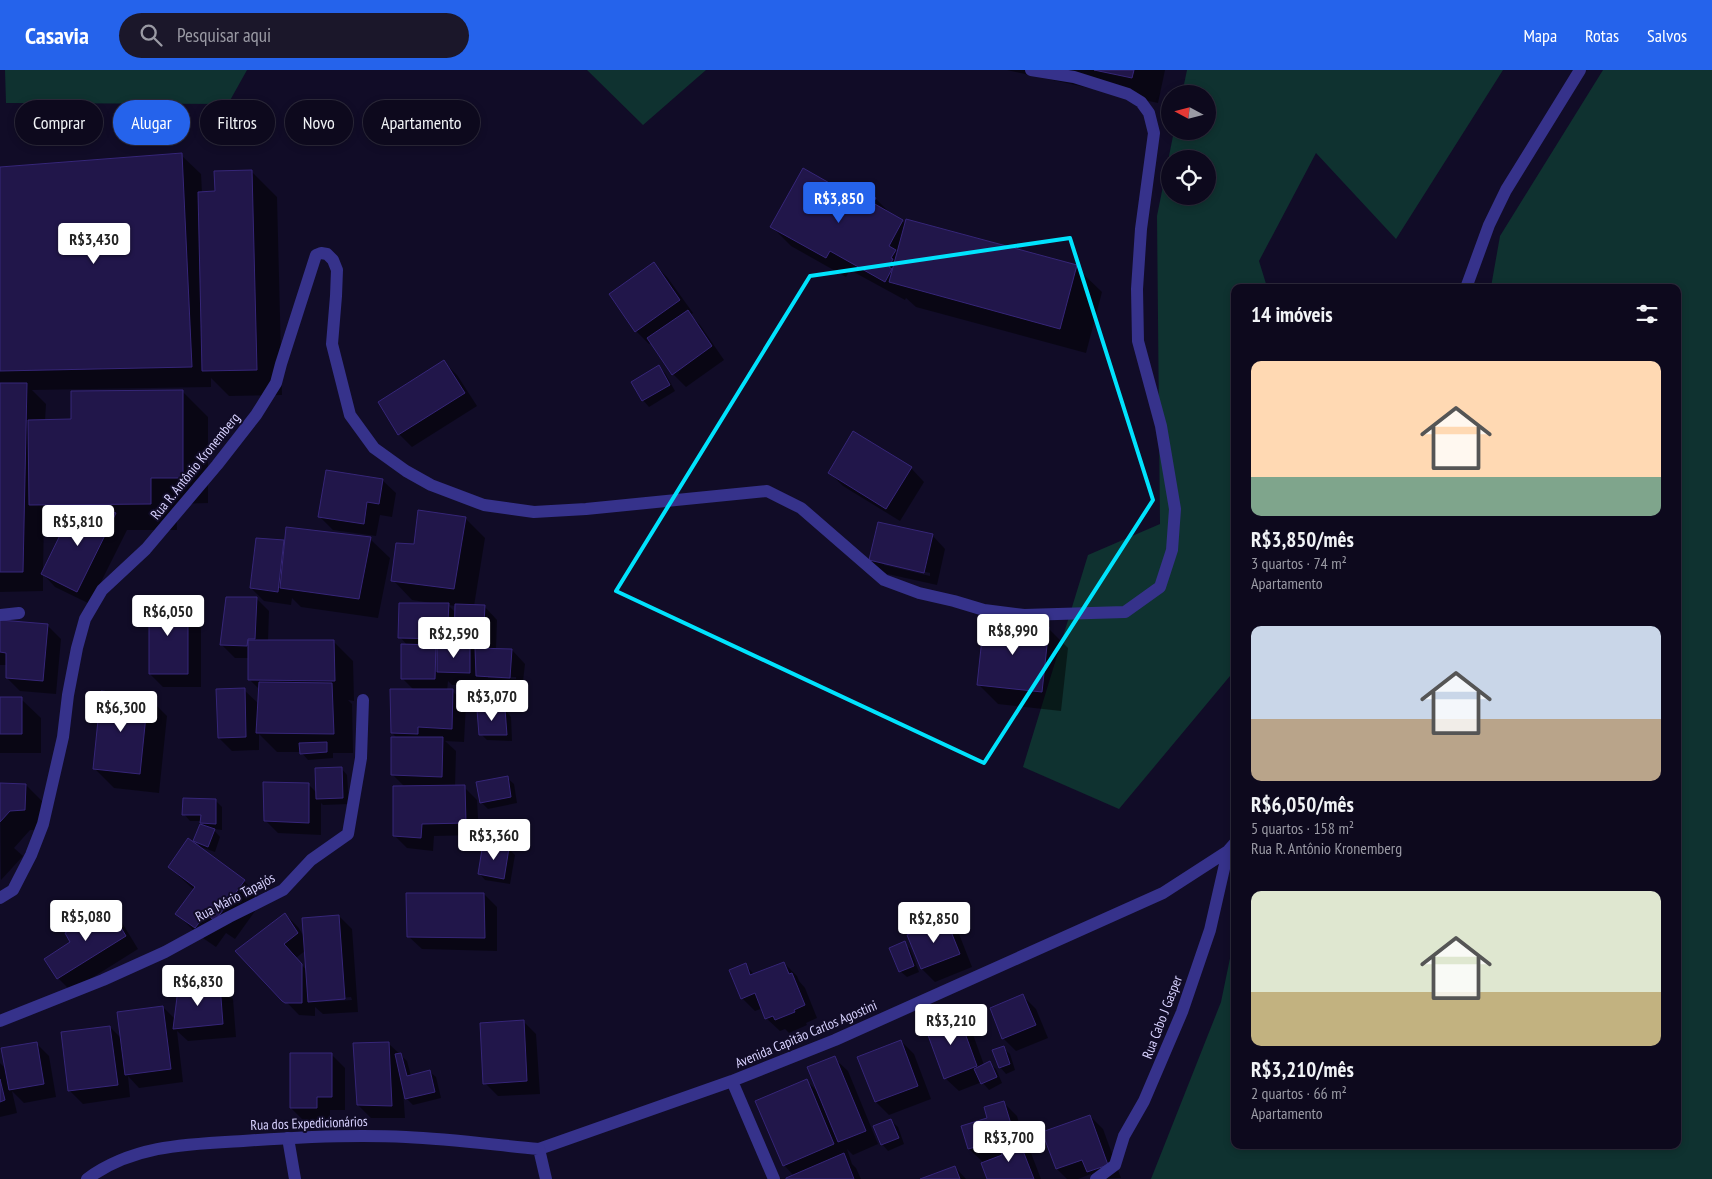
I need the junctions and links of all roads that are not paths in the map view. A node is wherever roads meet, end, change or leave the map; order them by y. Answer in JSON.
{"nodes":[{"id":1,"x":1031,"y":70,"type":"edge"},
{"id":2,"x":1580,"y":70,"type":"edge"},
{"id":3,"x":1468,"y":284,"type":"edge"},
{"id":4,"x":19,"y":613,"type":"dead end"},
{"id":5,"x":0,"y":615,"type":"edge"},
{"id":6,"x":363,"y":700,"type":"dead end"},
{"id":7,"x":1231,"y":847,"type":"edge"},
{"id":8,"x":0,"y":898,"type":"edge"},
{"id":9,"x":0,"y":1021,"type":"edge"},
{"id":10,"x":732,"y":1081,"type":"junction"},
{"id":11,"x":288,"y":1138,"type":"junction"},
{"id":12,"x":539,"y":1149,"type":"junction"},
{"id":13,"x":87,"y":1179,"type":"edge"},
{"id":14,"x":295,"y":1179,"type":"edge"},
{"id":15,"x":546,"y":1179,"type":"edge"},
{"id":16,"x":774,"y":1179,"type":"edge"},
{"id":17,"x":1096,"y":1179,"type":"edge"}],
"edges":[{"from":1,"to":8,"type":"street","name":"Rua R. Antônio Kronemberg"},
{"from":2,"to":3,"type":"street"},
{"from":4,"to":5,"type":"street"},
{"from":6,"to":9,"type":"street","name":"Rua Mário Tapajós"},
{"from":7,"to":10,"type":"street","name":"Avenida Capitão Carlos Agostini"},
{"from":7,"to":17,"type":"street","name":"Rua Cabo J Gasper"},
{"from":10,"to":12,"type":"street","name":"Avenida Capitão Carlos Agostini"},
{"from":10,"to":16,"type":"street"},
{"from":11,"to":12,"type":"street","name":"Rua dos Expedicionários"},
{"from":11,"to":13,"type":"street","name":"Rua dos Expedicionários"},
{"from":11,"to":14,"type":"street"},
{"from":12,"to":15,"type":"street"}]}
